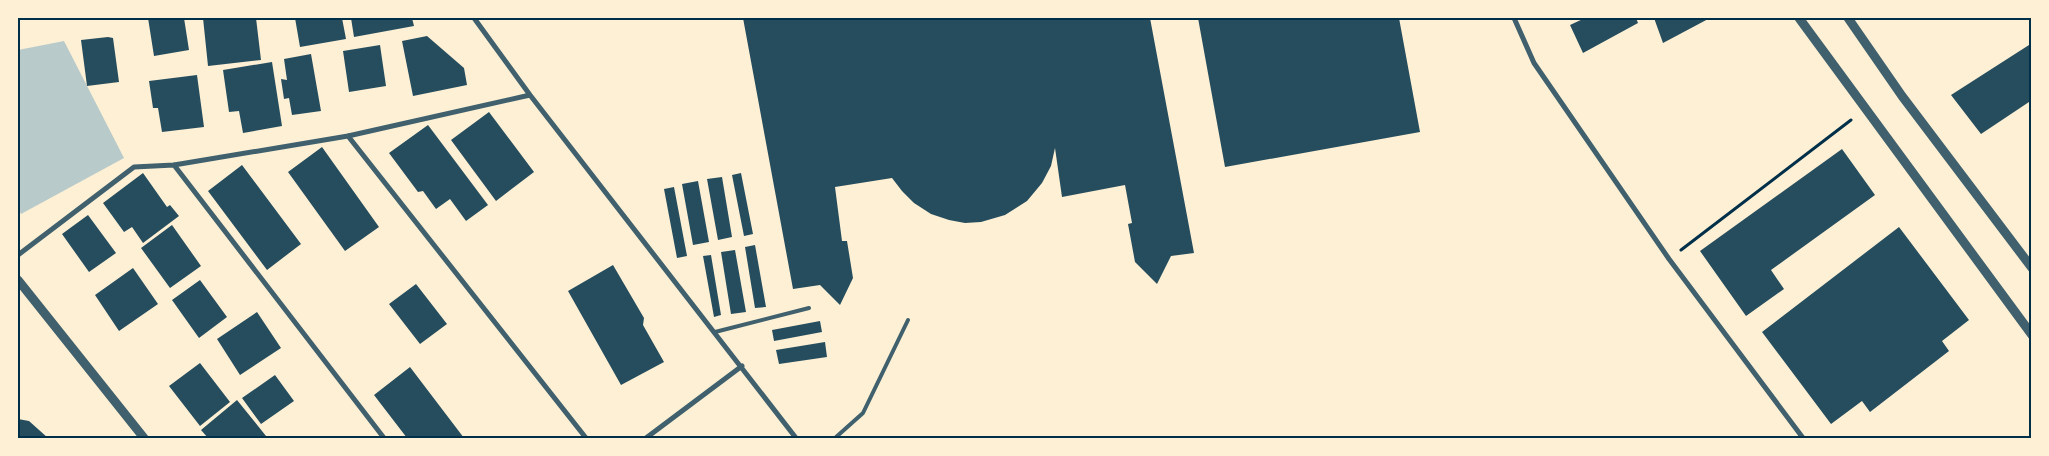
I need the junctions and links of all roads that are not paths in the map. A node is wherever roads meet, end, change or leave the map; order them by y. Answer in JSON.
{"nodes":[{"id":1,"x":474,"y":18,"type":"edge"},
{"id":2,"x":1514,"y":18,"type":"edge"},
{"id":3,"x":1799,"y":18,"type":"edge"},
{"id":4,"x":1848,"y":18,"type":"edge"},
{"id":5,"x":530,"y":95,"type":"junction"},
{"id":6,"x":348,"y":136,"type":"junction"},
{"id":7,"x":174,"y":165,"type":"junction"},
{"id":8,"x":18,"y":255,"type":"edge"},
{"id":9,"x":2032,"y":268,"type":"edge"},
{"id":10,"x":18,"y":280,"type":"edge"},
{"id":11,"x":809,"y":308,"type":"dead end"},
{"id":12,"x":908,"y":320,"type":"dead end"},
{"id":13,"x":715,"y":332,"type":"junction"},
{"id":14,"x":2032,"y":335,"type":"edge"},
{"id":15,"x":742,"y":366,"type":"junction"},
{"id":16,"x":144,"y":438,"type":"edge"},
{"id":17,"x":384,"y":438,"type":"edge"},
{"id":18,"x":586,"y":438,"type":"edge"},
{"id":19,"x":646,"y":438,"type":"edge"},
{"id":20,"x":796,"y":438,"type":"edge"},
{"id":21,"x":835,"y":438,"type":"edge"},
{"id":22,"x":1804,"y":438,"type":"edge"}],
"edges":[{"from":1,"to":5,"type":"street"},
{"from":2,"to":22,"type":"street"},
{"from":3,"to":14,"type":"street"},
{"from":4,"to":9,"type":"street"},
{"from":5,"to":6,"type":"street"},
{"from":5,"to":13,"type":"street"},
{"from":6,"to":7,"type":"street"},
{"from":6,"to":18,"type":"street"},
{"from":7,"to":8,"type":"street"},
{"from":7,"to":17,"type":"street"},
{"from":10,"to":16,"type":"street"},
{"from":11,"to":13,"type":"lane"},
{"from":12,"to":21,"type":"lane"},
{"from":13,"to":15,"type":"street"},
{"from":15,"to":19,"type":"street"},
{"from":15,"to":20,"type":"street"}]}
